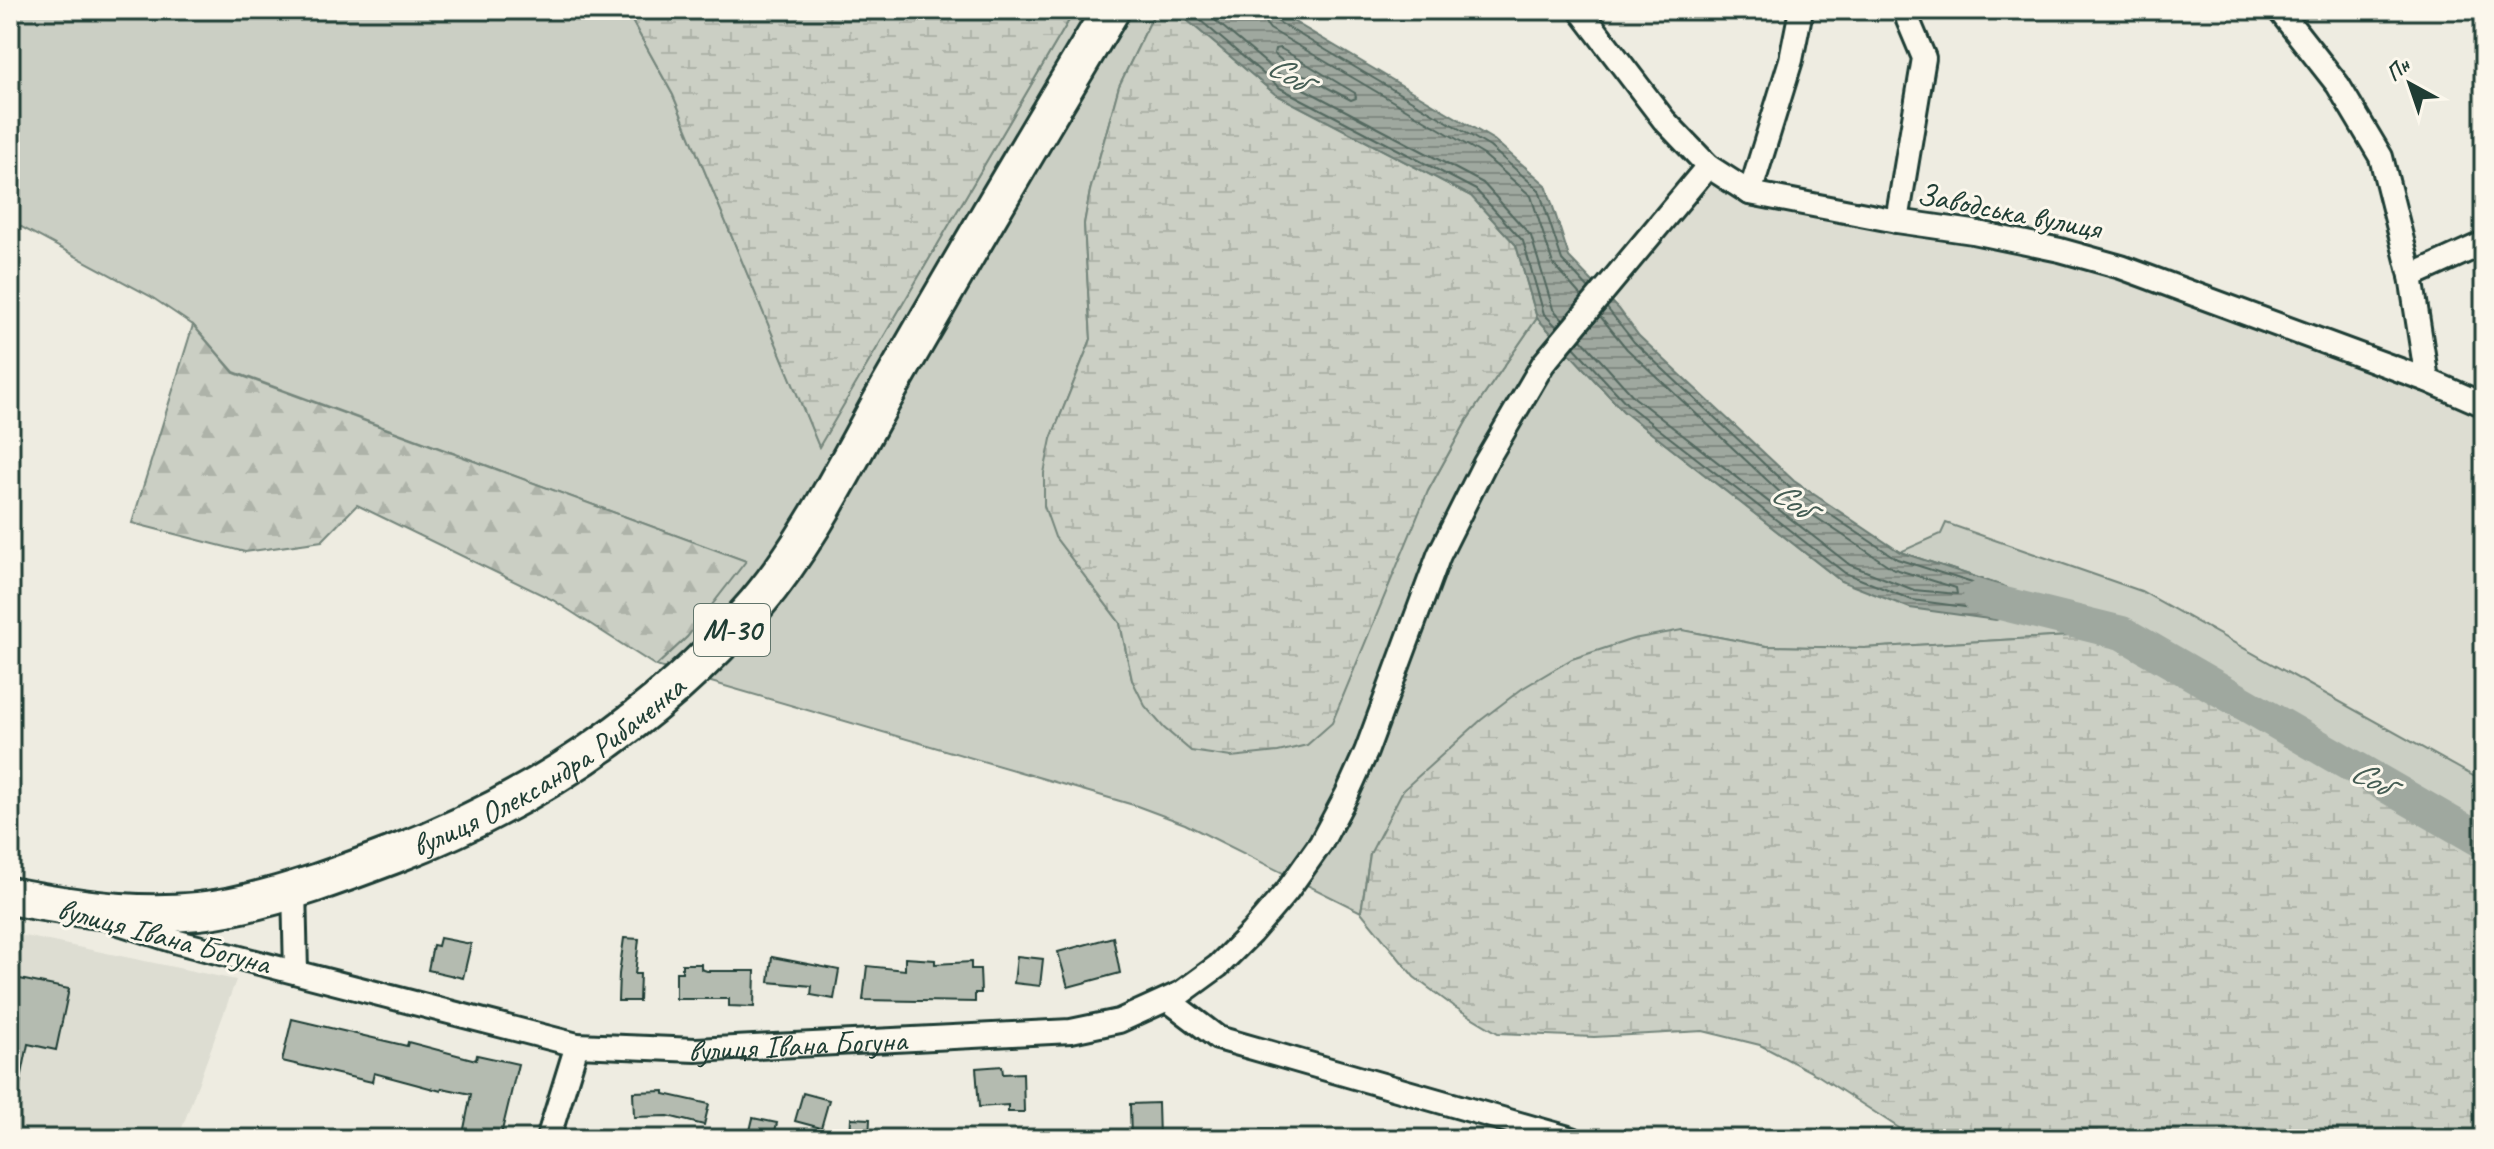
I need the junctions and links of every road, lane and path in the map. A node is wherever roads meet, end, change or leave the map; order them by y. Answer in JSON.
{"nodes":[{"id":1,"x":1111,"y":10,"type":"edge"},
{"id":2,"x":1580,"y":10,"type":"edge"},
{"id":3,"x":1801,"y":10,"type":"edge"},
{"id":4,"x":1910,"y":10,"type":"edge"},
{"id":5,"x":2279,"y":10,"type":"edge"},
{"id":6,"x":1708,"y":166,"type":"junction"},
{"id":7,"x":1750,"y":193,"type":"junction"},
{"id":8,"x":1897,"y":221,"type":"junction"},
{"id":9,"x":2484,"y":243,"type":"edge"},
{"id":10,"x":2411,"y":276,"type":"junction"},
{"id":11,"x":2427,"y":380,"type":"junction"},
{"id":12,"x":2484,"y":405,"type":"edge"},
{"id":13,"x":294,"y":889,"type":"junction"},
{"id":14,"x":10,"y":896,"type":"edge"},
{"id":15,"x":75,"y":908,"type":"junction"},
{"id":16,"x":296,"y":972,"type":"junction"},
{"id":17,"x":1168,"y":1000,"type":"junction"},
{"id":18,"x":577,"y":1045,"type":"junction"},
{"id":19,"x":548,"y":1139,"type":"edge"},
{"id":20,"x":1572,"y":1139,"type":"edge"}],
"edges":[{"from":1,"to":13,"type":"highway","name":"вулиця Олександра Рибаченка","number":"М-30"},
{"from":2,"to":6,"type":"street","name":"Заводська вулиця"},
{"from":3,"to":7,"type":"street"},
{"from":4,"to":8,"type":"street"},
{"from":5,"to":10,"type":"street"},
{"from":6,"to":7,"type":"street","name":"Заводська вулиця"},
{"from":6,"to":17,"type":"street","name":"вулиця Івана Богуна"},
{"from":7,"to":8,"type":"street","name":"Заводська вулиця"},
{"from":8,"to":11,"type":"street","name":"Заводська вулиця"},
{"from":9,"to":10,"type":"street"},
{"from":10,"to":11,"type":"street"},
{"from":11,"to":12,"type":"street","name":"Заводська вулиця"},
{"from":13,"to":15,"type":"highway","name":"вулиця Олександра Рибаченка","number":"М-30"},
{"from":13,"to":16,"type":"street"},
{"from":14,"to":15,"type":"highway","name":"вулиця Івана Богуна","number":"М-30"},
{"from":15,"to":16,"type":"street","name":"вулиця Івана Богуна"},
{"from":16,"to":18,"type":"street","name":"вулиця Івана Богуна"},
{"from":17,"to":18,"type":"street","name":"вулиця Івана Богуна"},
{"from":17,"to":20,"type":"street"},
{"from":18,"to":19,"type":"street"}]}
